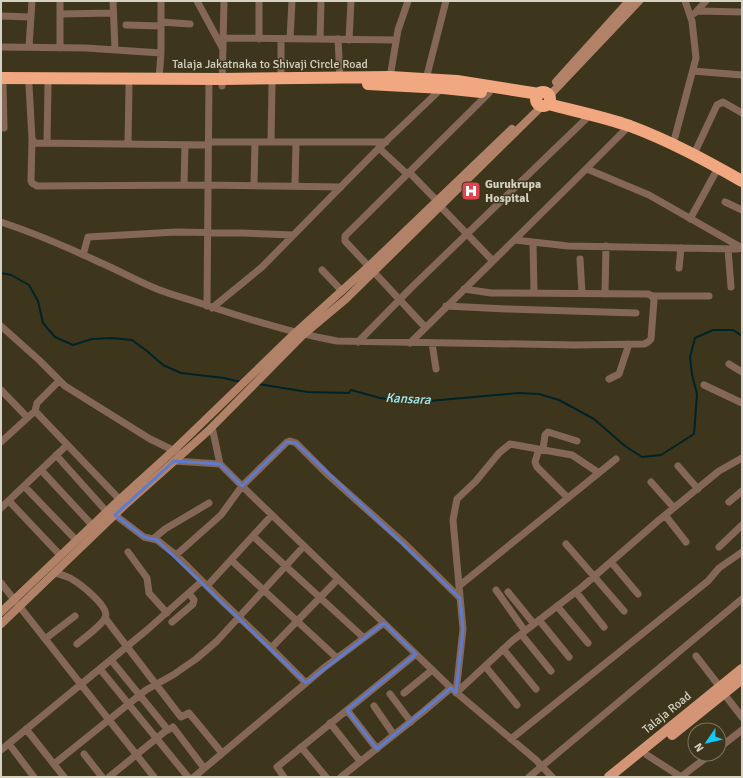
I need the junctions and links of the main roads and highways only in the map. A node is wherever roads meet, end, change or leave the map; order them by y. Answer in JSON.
{"nodes":[{"id":1,"x":209,"y":82,"type":"junction"},
{"id":2,"x":277,"y":82,"type":"junction"},
{"id":3,"x":2,"y":83,"type":"edge"},
{"id":4,"x":544,"y":99,"type":"junction"},
{"id":5,"x":696,"y":151,"type":"junction"},
{"id":6,"x":742,"y":173,"type":"edge"},
{"id":7,"x":742,"y":182,"type":"edge"},
{"id":8,"x":742,"y":669,"type":"edge"},
{"id":9,"x":742,"y":679,"type":"edge"},
{"id":10,"x":721,"y":689,"type":"junction"},
{"id":11,"x":609,"y":777,"type":"edge"},
{"id":12,"x":619,"y":777,"type":"edge"}],
"edges":[{"from":1,"to":2,"type":"highway","name":"Talaja Jakatnaka to Shivaji Circle Road"},
{"from":1,"to":3,"type":"highway","name":"Talaja Jakatnaka to Shivaji Circle Road"},
{"from":1,"to":3,"type":"highway","name":"Talaja Jakatnaka to Shivaji Circle Road"},
{"from":2,"to":4,"type":"highway","name":"Talaja Jakatnaka to Shivaji Circle Road"},
{"from":2,"to":4,"type":"highway","name":"Talaja Jakatnaka to Shivaji Circle Road"},
{"from":4,"to":5,"type":"highway","name":"Talaja Jakatnaka to Shivaji Circle Road"},
{"from":4,"to":5,"type":"highway","name":"Talaja Jakatnaka to Shivaji Circle Road"},
{"from":5,"to":6,"type":"highway","name":"Talaja Jakatnaka to Shivaji Circle Road"},
{"from":5,"to":7,"type":"highway","name":"Talaja Jakatnaka to Shivaji Circle Road"},
{"from":8,"to":10,"type":"main road","name":"Talaja Road"},
{"from":9,"to":10,"type":"main road","name":"Talaja Road"},
{"from":10,"to":11,"type":"main road","name":"Talaja Road"},
{"from":10,"to":12,"type":"main road","name":"Talaja Road"}]}
